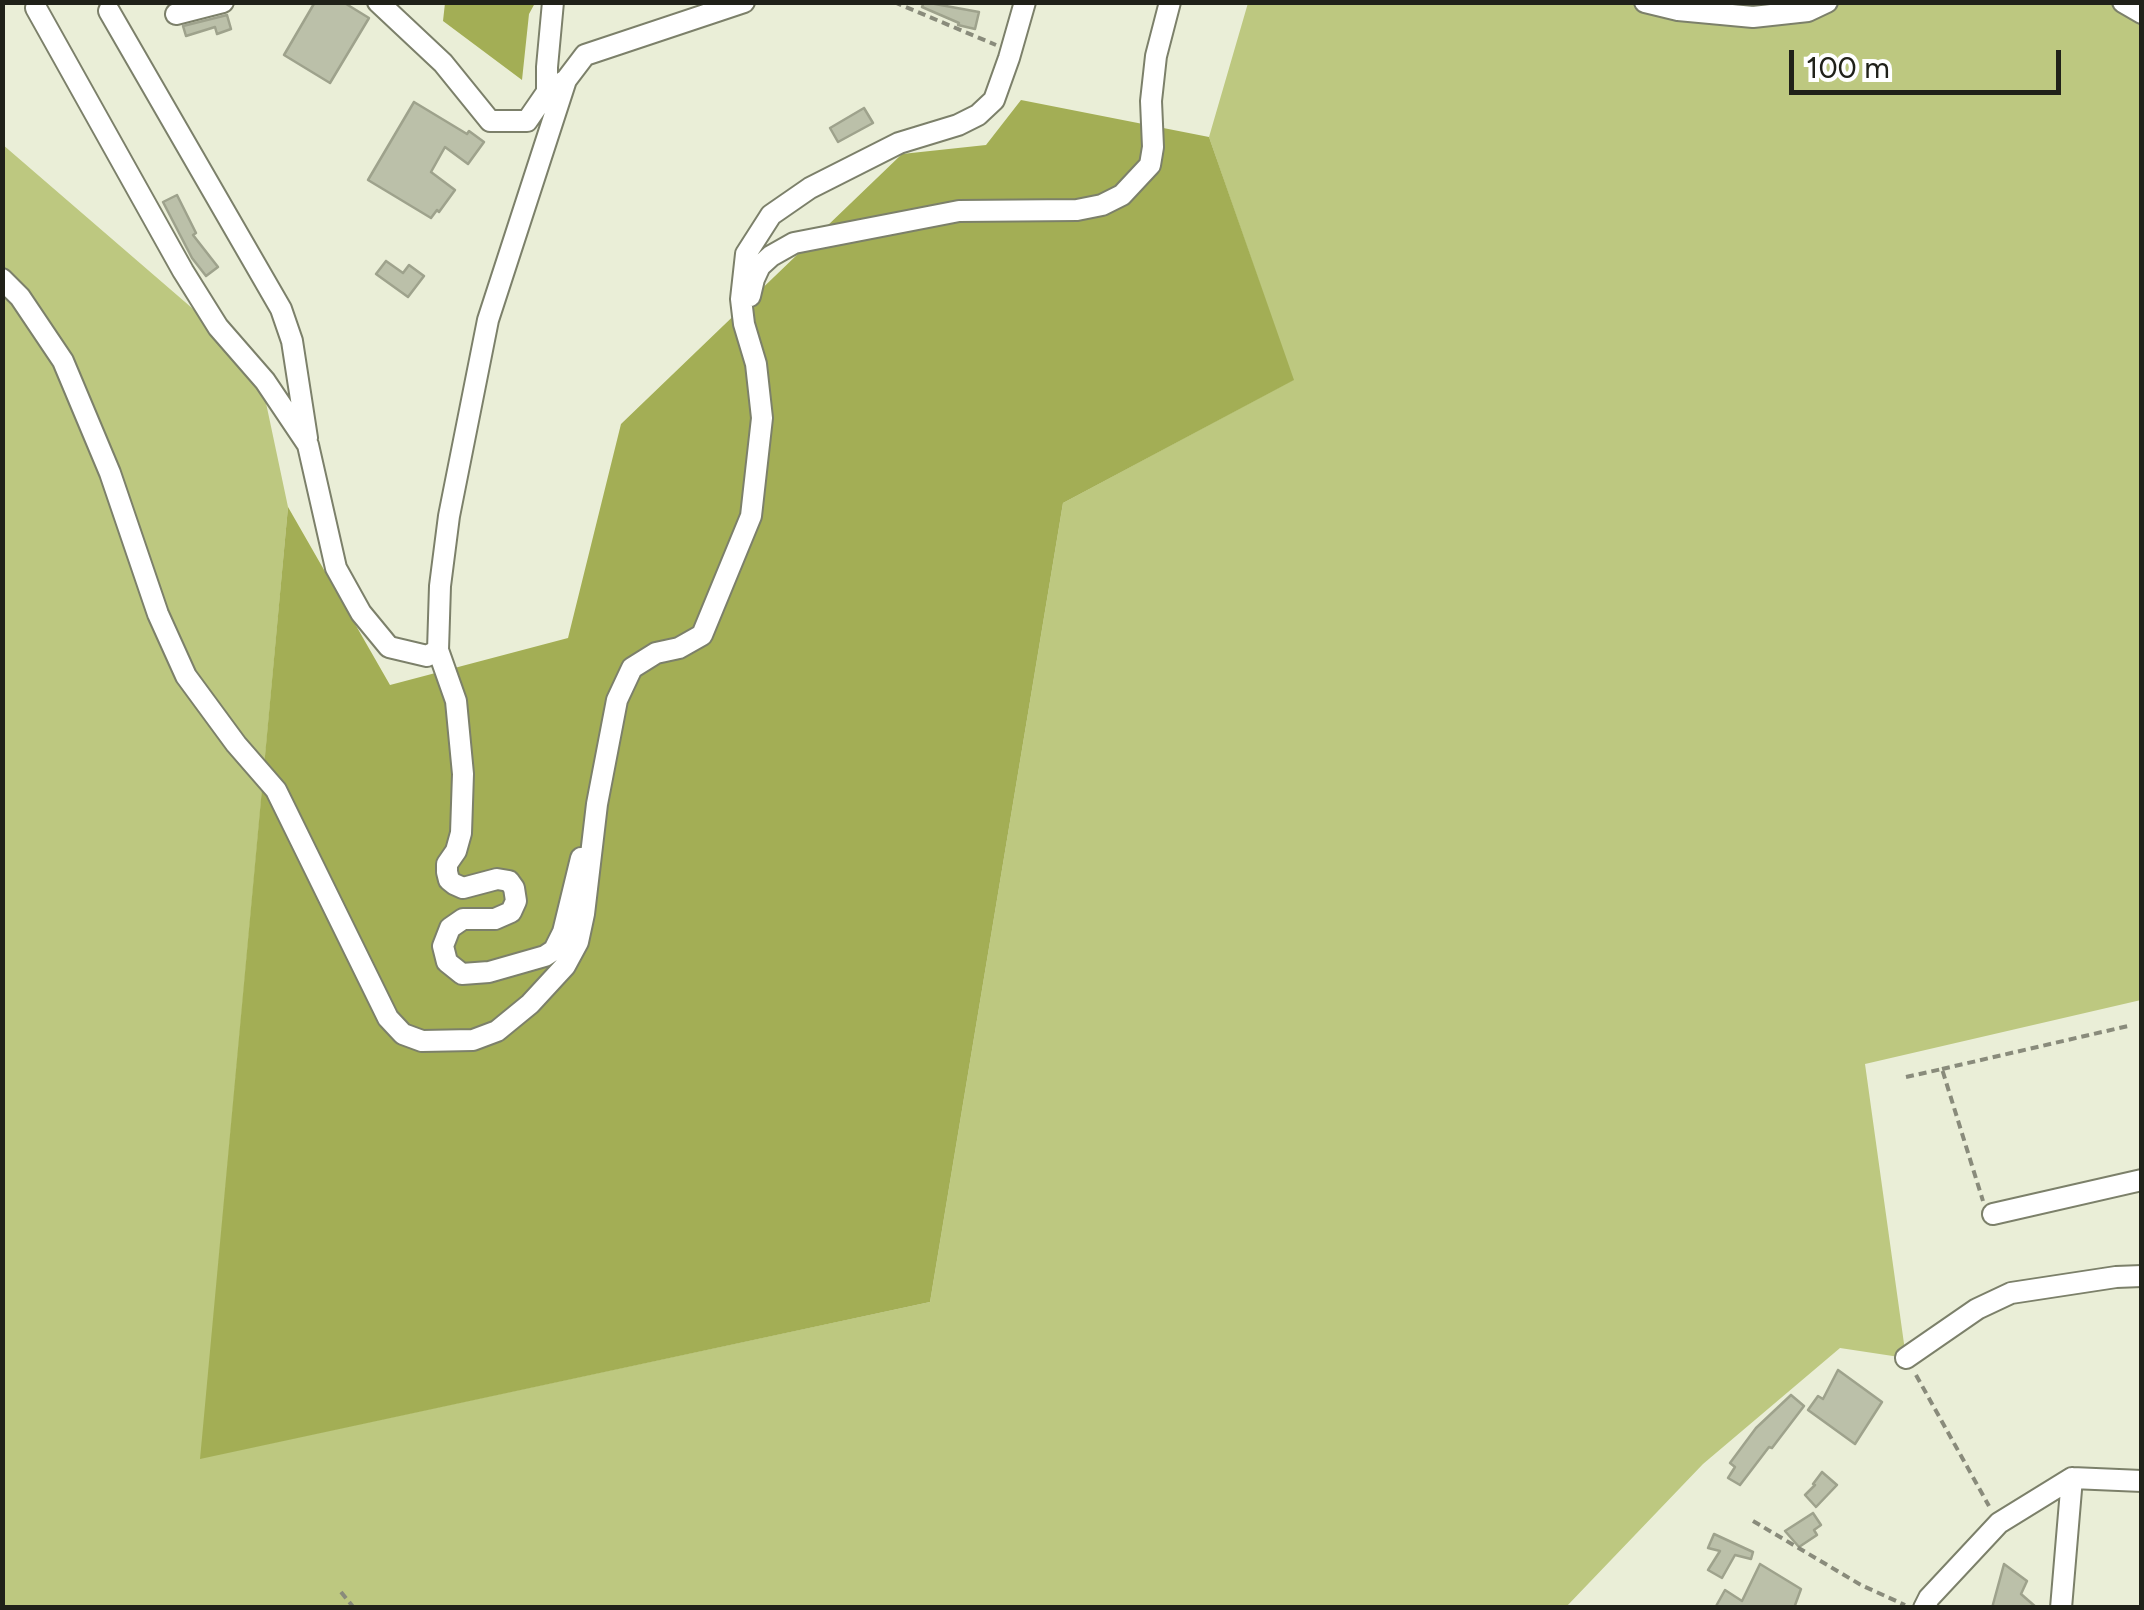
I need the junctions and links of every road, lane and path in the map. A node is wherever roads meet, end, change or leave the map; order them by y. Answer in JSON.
{"nodes":[{"id":1,"x":222,"y":2,"type":"edge"},
{"id":2,"x":378,"y":2,"type":"edge"},
{"id":3,"x":553,"y":2,"type":"edge"},
{"id":4,"x":744,"y":2,"type":"edge"},
{"id":5,"x":894,"y":2,"type":"edge"},
{"id":6,"x":1025,"y":2,"type":"edge"},
{"id":7,"x":1170,"y":2,"type":"edge"},
{"id":8,"x":1645,"y":2,"type":"edge"},
{"id":9,"x":1827,"y":2,"type":"edge"},
{"id":10,"x":2123,"y":2,"type":"edge"},
{"id":11,"x":36,"y":8,"type":"dead end"},
{"id":12,"x":109,"y":10,"type":"dead end"},
{"id":13,"x":2142,"y":12,"type":"edge"},
{"id":14,"x":176,"y":14,"type":"dead end"},
{"id":15,"x":1010,"y":58,"type":"junction"},
{"id":16,"x":566,"y":80,"type":"junction"},
{"id":17,"x":547,"y":92,"type":"junction"},
{"id":18,"x":2,"y":279,"type":"edge"},
{"id":19,"x":744,"y":324,"type":"junction"},
{"id":20,"x":308,"y":445,"type":"junction"},
{"id":21,"x":438,"y":650,"type":"junction"},
{"id":22,"x":597,"y":804,"type":"junction"},
{"id":23,"x":2128,"y":1026,"type":"dead end"},
{"id":24,"x":1942,"y":1069,"type":"junction"},
{"id":25,"x":1906,"y":1077,"type":"dead end"},
{"id":26,"x":2142,"y":1180,"type":"edge"},
{"id":27,"x":1993,"y":1214,"type":"joint"},
{"id":28,"x":2142,"y":1276,"type":"edge"},
{"id":29,"x":1906,"y":1358,"type":"joint"},
{"id":30,"x":2072,"y":1478,"type":"junction"},
{"id":31,"x":2142,"y":1481,"type":"edge"},
{"id":32,"x":1752,"y":1521,"type":"dead end"},
{"id":33,"x":1999,"y":1524,"type":"junction"},
{"id":34,"x":341,"y":1592,"type":"dead end"},
{"id":35,"x":354,"y":1608,"type":"edge"},
{"id":36,"x":1909,"y":1608,"type":"edge"},
{"id":37,"x":1924,"y":1608,"type":"edge"},
{"id":38,"x":2061,"y":1608,"type":"edge"}],
"edges":[{"from":1,"to":14,"type":"street"},
{"from":2,"to":17,"type":"street"},
{"from":3,"to":17,"type":"street"},
{"from":4,"to":16,"type":"street"},
{"from":5,"to":15,"type":"path"},
{"from":6,"to":15,"type":"street"},
{"from":7,"to":19,"type":"street"},
{"from":8,"to":9,"type":"street"},
{"from":10,"to":13,"type":"street"},
{"from":11,"to":20,"type":"street"},
{"from":12,"to":20,"type":"street"},
{"from":15,"to":19,"type":"street"},
{"from":16,"to":17,"type":"street"},
{"from":16,"to":21,"type":"street"},
{"from":18,"to":22,"type":"street"},
{"from":19,"to":22,"type":"street"},
{"from":20,"to":21,"type":"street"},
{"from":21,"to":22,"type":"street"},
{"from":23,"to":24,"type":"path"},
{"from":24,"to":25,"type":"path"},
{"from":24,"to":27,"type":"path"},
{"from":26,"to":27,"type":"street"},
{"from":28,"to":29,"type":"street"},
{"from":29,"to":33,"type":"path"},
{"from":30,"to":31,"type":"street"},
{"from":30,"to":33,"type":"street"},
{"from":30,"to":38,"type":"street"},
{"from":32,"to":36,"type":"path"},
{"from":33,"to":37,"type":"street"},
{"from":34,"to":35,"type":"path"}]}
